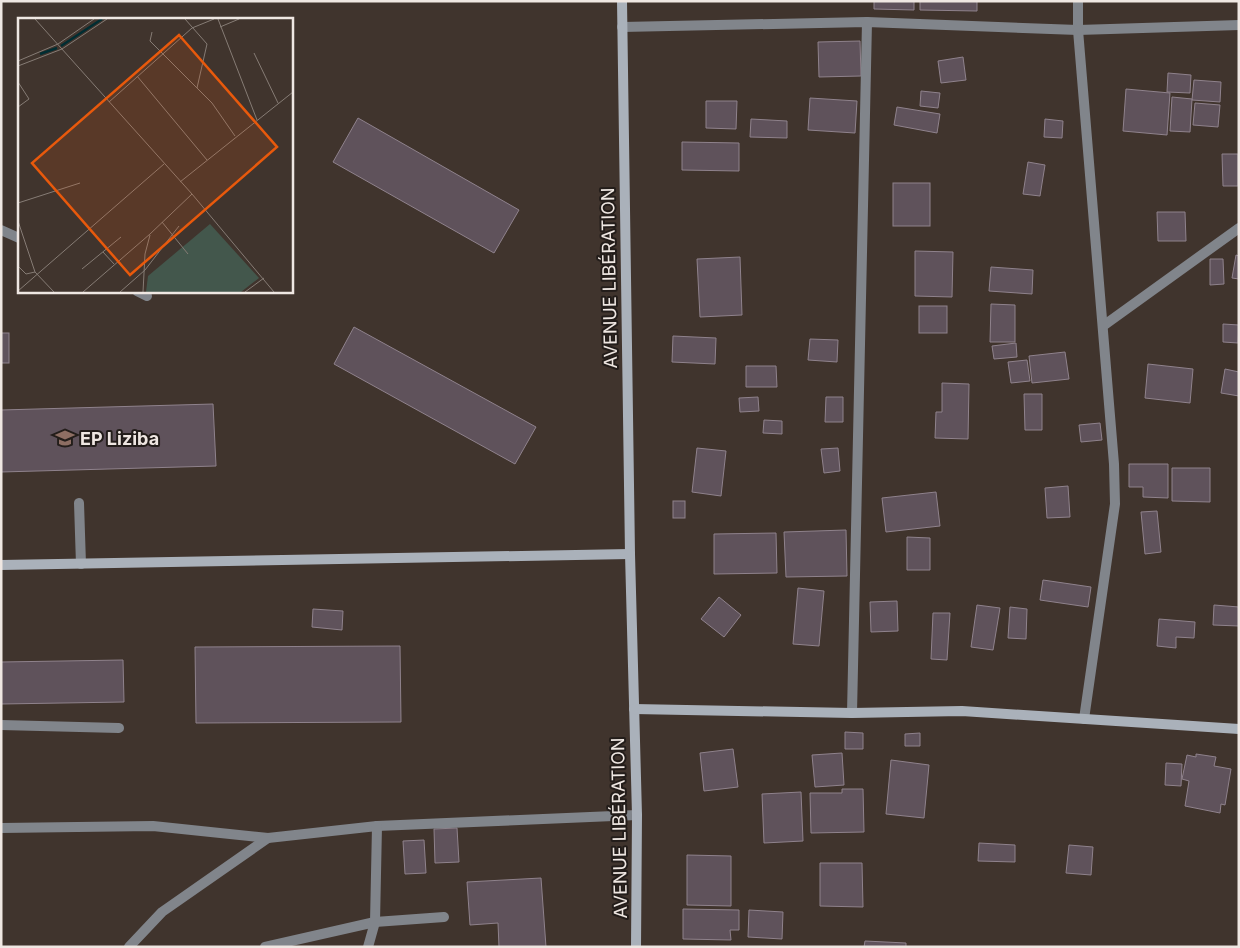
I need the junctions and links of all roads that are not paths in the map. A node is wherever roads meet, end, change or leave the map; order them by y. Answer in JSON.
{"nodes":[{"id":1,"x":622,"y":1,"type":"edge"},
{"id":2,"x":1078,"y":1,"type":"edge"},
{"id":3,"x":867,"y":22,"type":"junction"},
{"id":4,"x":1239,"y":25,"type":"edge"},
{"id":5,"x":622,"y":27,"type":"junction"},
{"id":6,"x":1078,"y":30,"type":"junction"},
{"id":7,"x":1239,"y":228,"type":"edge"},
{"id":8,"x":1,"y":230,"type":"edge"},
{"id":9,"x":18,"y":238,"type":"edge"},
{"id":10,"x":1103,"y":326,"type":"junction"},
{"id":11,"x":79,"y":503,"type":"dead end"},
{"id":12,"x":630,"y":554,"type":"junction"},
{"id":13,"x":81,"y":564,"type":"junction"},
{"id":14,"x":1,"y":565,"type":"edge"},
{"id":15,"x":634,"y":709,"type":"junction"},
{"id":16,"x":852,"y":713,"type":"junction"},
{"id":17,"x":1084,"y":719,"type":"junction"},
{"id":18,"x":1,"y":725,"type":"edge"},
{"id":19,"x":119,"y":728,"type":"dead end"},
{"id":20,"x":1239,"y":730,"type":"edge"},
{"id":21,"x":637,"y":815,"type":"junction"},
{"id":22,"x":377,"y":826,"type":"junction"},
{"id":23,"x":1,"y":828,"type":"edge"},
{"id":24,"x":268,"y":838,"type":"junction"},
{"id":25,"x":444,"y":916,"type":"dead end"},
{"id":26,"x":375,"y":922,"type":"junction"},
{"id":27,"x":129,"y":947,"type":"edge"},
{"id":28,"x":265,"y":947,"type":"edge"},
{"id":29,"x":368,"y":947,"type":"edge"},
{"id":30,"x":636,"y":947,"type":"edge"}],
"edges":[{"from":1,"to":5,"type":"street","name":"AVENUE LIBÉRATION"},
{"from":2,"to":6,"type":"street"},
{"from":3,"to":5,"type":"street"},
{"from":3,"to":6,"type":"street"},
{"from":3,"to":16,"type":"street"},
{"from":4,"to":6,"type":"street"},
{"from":5,"to":12,"type":"street","name":"AVENUE LIBÉRATION"},
{"from":6,"to":10,"type":"street"},
{"from":7,"to":10,"type":"street"},
{"from":8,"to":9,"type":"street"},
{"from":10,"to":17,"type":"street"},
{"from":11,"to":13,"type":"street"},
{"from":12,"to":13,"type":"street"},
{"from":12,"to":15,"type":"street","name":"AVENUE LIBÉRATION"},
{"from":13,"to":14,"type":"street"},
{"from":15,"to":16,"type":"street"},
{"from":15,"to":21,"type":"street","name":"AVENUE LIBÉRATION"},
{"from":16,"to":17,"type":"street"},
{"from":17,"to":20,"type":"street"},
{"from":18,"to":19,"type":"street"},
{"from":21,"to":22,"type":"street"},
{"from":21,"to":30,"type":"street","name":"AVENUE LIBÉRATION"},
{"from":22,"to":24,"type":"street"},
{"from":22,"to":26,"type":"street"},
{"from":23,"to":24,"type":"street"},
{"from":24,"to":27,"type":"street"},
{"from":25,"to":26,"type":"street"},
{"from":26,"to":28,"type":"street"},
{"from":26,"to":29,"type":"street"}]}
